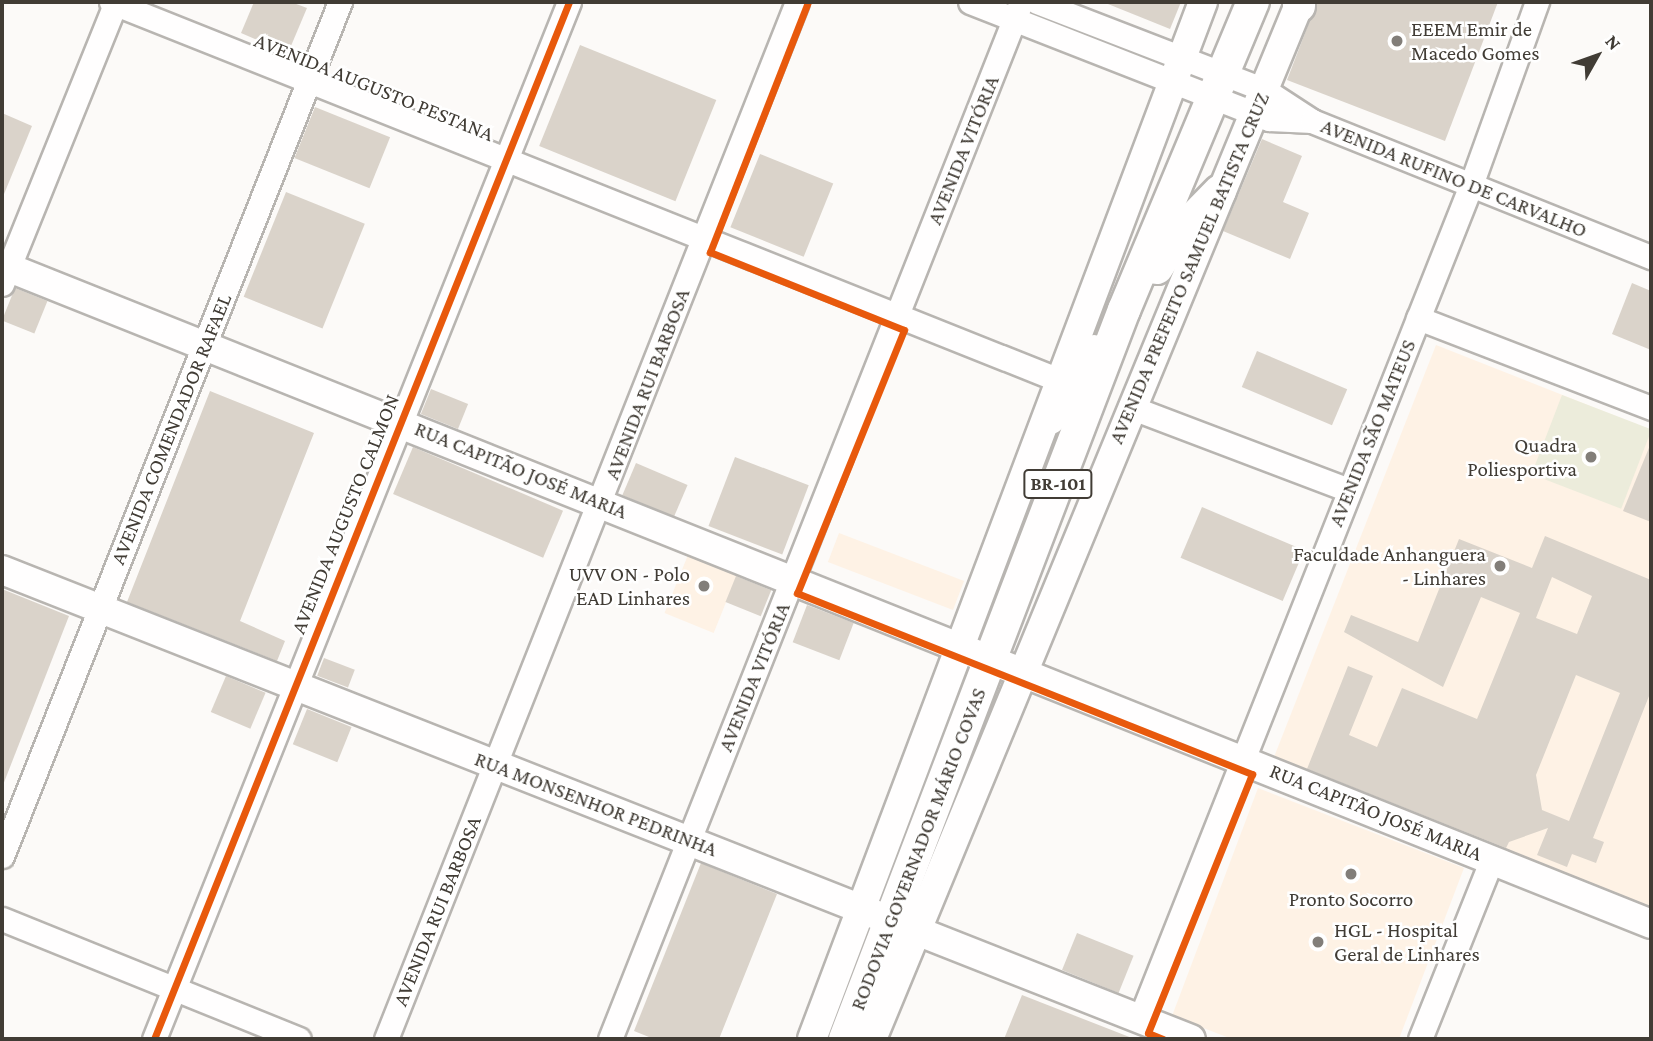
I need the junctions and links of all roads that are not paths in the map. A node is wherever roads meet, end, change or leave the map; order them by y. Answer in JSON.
{"nodes":[{"id":1,"x":114,"y":2,"type":"edge"},
{"id":2,"x":340,"y":2,"type":"edge"},
{"id":3,"x":569,"y":2,"type":"edge"},
{"id":4,"x":797,"y":2,"type":"edge"},
{"id":5,"x":970,"y":2,"type":"edge"},
{"id":6,"x":1037,"y":2,"type":"edge"},
{"id":7,"x":1203,"y":2,"type":"edge"},
{"id":8,"x":1253,"y":2,"type":"edge"},
{"id":9,"x":1537,"y":2,"type":"edge"},
{"id":10,"x":1299,"y":3,"type":"edge"},
{"id":11,"x":1018,"y":11,"type":"edge"},
{"id":12,"x":1175,"y":70,"type":"junction"},
{"id":13,"x":309,"y":80,"type":"junction"},
{"id":14,"x":1220,"y":86,"type":"junction"},
{"id":15,"x":1259,"y":101,"type":"junction"},
{"id":16,"x":506,"y":159,"type":"junction"},
{"id":17,"x":1471,"y":185,"type":"junction"},
{"id":18,"x":1220,"y":191,"type":"junction"},
{"id":19,"x":704,"y":237,"type":"junction"},
{"id":20,"x":1146,"y":255,"type":"junction"},
{"id":21,"x":1651,"y":257,"type":"edge"},
{"id":22,"x":4,"y":272,"type":"edge"},
{"id":23,"x":1124,"y":310,"type":"junction"},
{"id":24,"x":898,"y":314,"type":"junction"},
{"id":25,"x":1418,"y":318,"type":"junction"},
{"id":26,"x":204,"y":345,"type":"junction"},
{"id":27,"x":1064,"y":382,"type":"junction"},
{"id":28,"x":1130,"y":407,"type":"junction"},
{"id":29,"x":1651,"y":408,"type":"edge"},
{"id":30,"x":1050,"y":418,"type":"junction"},
{"id":31,"x":401,"y":422,"type":"junction"},
{"id":32,"x":1349,"y":490,"type":"junction"},
{"id":33,"x":601,"y":502,"type":"junction"},
{"id":34,"x":2,"y":570,"type":"edge"},
{"id":35,"x":793,"y":578,"type":"junction"},
{"id":36,"x":100,"y":609,"type":"junction"},
{"id":37,"x":963,"y":645,"type":"junction"},
{"id":38,"x":992,"y":657,"type":"junction"},
{"id":39,"x":1024,"y":669,"type":"junction"},
{"id":40,"x":295,"y":686,"type":"junction"},
{"id":41,"x":1243,"y":758,"type":"junction"},
{"id":42,"x":496,"y":765,"type":"junction"},
{"id":43,"x":689,"y":841,"type":"junction"},
{"id":44,"x":2,"y":856,"type":"edge"},
{"id":45,"x":1492,"y":859,"type":"junction"},
{"id":46,"x":2,"y":919,"type":"edge"},
{"id":47,"x":888,"y":920,"type":"junction"},
{"id":48,"x":1651,"y":924,"type":"edge"},
{"id":49,"x":174,"y":989,"type":"junction"},
{"id":50,"x":1140,"y":1019,"type":"junction"},
{"id":51,"x":154,"y":1039,"type":"edge"},
{"id":52,"x":299,"y":1039,"type":"edge"},
{"id":53,"x":386,"y":1039,"type":"edge"},
{"id":54,"x":610,"y":1039,"type":"edge"},
{"id":55,"x":812,"y":1039,"type":"edge"},
{"id":56,"x":845,"y":1039,"type":"edge"},
{"id":57,"x":872,"y":1039,"type":"edge"},
{"id":58,"x":1191,"y":1039,"type":"edge"},
{"id":59,"x":1420,"y":1039,"type":"edge"}],
"edges":[{"from":1,"to":13,"type":"street","name":"AVENIDA AUGUSTO PESTANA"},
{"from":1,"to":22,"type":"street"},
{"from":2,"to":13,"type":"street","name":"AVENIDA COMENDADOR RAFAEL"},
{"from":3,"to":16,"type":"street","name":"AVENIDA AUGUSTO CALMON"},
{"from":4,"to":19,"type":"street","name":"AVENIDA RUI BARBOSA"},
{"from":5,"to":11,"type":"street"},
{"from":6,"to":12,"type":"street"},
{"from":7,"to":12,"type":"main road","name":"AVENIDA PREFEITO SAMUEL BATISTA CRUZ"},
{"from":8,"to":14,"type":"highway","name":"AVENIDA PREFEITO SAMUEL BATISTA CRUZ","number":"BR-101"},
{"from":9,"to":17,"type":"street","name":"AVENIDA SÃO MATEUS"},
{"from":10,"to":15,"type":"main road","name":"AVENIDA PREFEITO SAMUEL BATISTA CRUZ"},
{"from":11,"to":12,"type":"street"},
{"from":11,"to":24,"type":"street","name":"AVENIDA VITÓRIA"},
{"from":12,"to":14,"type":"street","name":"AVENIDA RUFINO DE CARVALHO"},
{"from":12,"to":27,"type":"main road","name":"AVENIDA PREFEITO SAMUEL BATISTA CRUZ"},
{"from":13,"to":16,"type":"street","name":"AVENIDA AUGUSTO PESTANA"},
{"from":13,"to":26,"type":"street","name":"AVENIDA COMENDADOR RAFAEL"},
{"from":14,"to":15,"type":"street","name":"AVENIDA RUFINO DE CARVALHO"},
{"from":14,"to":20,"type":"highway","name":"RODOVIA GOVERNADOR MÁRIO COVAS","number":"BR-101"},
{"from":15,"to":17,"type":"street","name":"AVENIDA RUFINO DE CARVALHO"},
{"from":15,"to":18,"type":"main road","name":"AVENIDA PREFEITO SAMUEL BATISTA CRUZ"},
{"from":16,"to":19,"type":"street","name":"AVENIDA AUGUSTO PESTANA"},
{"from":16,"to":31,"type":"street","name":"AVENIDA AUGUSTO CALMON"},
{"from":17,"to":21,"type":"street","name":"AVENIDA RUFINO DE CARVALHO"},
{"from":17,"to":25,"type":"street","name":"AVENIDA SÃO MATEUS"},
{"from":18,"to":23,"type":"highway"},
{"from":18,"to":28,"type":"main road","name":"AVENIDA PREFEITO SAMUEL BATISTA CRUZ"},
{"from":19,"to":24,"type":"street","name":"AVENIDA AUGUSTO PESTANA"},
{"from":19,"to":33,"type":"street","name":"AVENIDA RUI BARBOSA"},
{"from":20,"to":23,"type":"highway","name":"RODOVIA GOVERNADOR MÁRIO COVAS","number":"BR-101"},
{"from":20,"to":30,"type":"highway"},
{"from":22,"to":26,"type":"main road","name":"RUA CAPITÃO JOSÉ MARIA"},
{"from":23,"to":38,"type":"highway","name":"RODOVIA GOVERNADOR MÁRIO COVAS","number":"BR-101"},
{"from":24,"to":27,"type":"street","name":"AVENIDA AUGUSTO PESTANA"},
{"from":24,"to":35,"type":"street","name":"AVENIDA VITÓRIA"},
{"from":25,"to":29,"type":"street"},
{"from":25,"to":32,"type":"street","name":"AVENIDA SÃO MATEUS"},
{"from":26,"to":31,"type":"main road","name":"RUA CAPITÃO JOSÉ MARIA"},
{"from":26,"to":36,"type":"street","name":"AVENIDA COMENDADOR RAFAEL"},
{"from":27,"to":30,"type":"main road","name":"AVENIDA PREFEITO SAMUEL BATISTA CRUZ"},
{"from":28,"to":32,"type":"street"},
{"from":28,"to":39,"type":"main road","name":"AVENIDA PREFEITO SAMUEL BATISTA CRUZ"},
{"from":30,"to":37,"type":"main road","name":"AVENIDA PREFEITO SAMUEL BATISTA CRUZ"},
{"from":31,"to":33,"type":"main road","name":"RUA CAPITÃO JOSÉ MARIA"},
{"from":31,"to":40,"type":"street","name":"AVENIDA AUGUSTO CALMON"},
{"from":32,"to":41,"type":"street","name":"AVENIDA SÃO MATEUS"},
{"from":33,"to":35,"type":"main road","name":"RUA CAPITÃO JOSÉ MARIA"},
{"from":33,"to":42,"type":"street","name":"AVENIDA RUI BARBOSA"},
{"from":34,"to":36,"type":"main road","name":"RUA MONSENHOR PEDRINHA"},
{"from":35,"to":37,"type":"main road","name":"RUA CAPITÃO JOSÉ MARIA"},
{"from":35,"to":43,"type":"street","name":"AVENIDA VITÓRIA"},
{"from":36,"to":40,"type":"main road","name":"RUA MONSENHOR PEDRINHA"},
{"from":36,"to":44,"type":"street","name":"AVENIDA COMENDADOR RAFAEL"},
{"from":37,"to":38,"type":"main road","name":"RUA CAPITÃO JOSÉ MARIA"},
{"from":37,"to":47,"type":"main road","name":"AVENIDA PREFEITO SAMUEL BATISTA CRUZ"},
{"from":38,"to":39,"type":"main road","name":"RUA CAPITÃO JOSÉ MARIA"},
{"from":38,"to":47,"type":"highway","name":"RODOVIA GOVERNADOR MÁRIO COVAS","number":"BR-101"},
{"from":39,"to":41,"type":"main road","name":"RUA CAPITÃO JOSÉ MARIA"},
{"from":39,"to":47,"type":"main road","name":"AVENIDA PREFEITO SAMUEL BATISTA CRUZ"},
{"from":40,"to":42,"type":"main road","name":"RUA MONSENHOR PEDRINHA"},
{"from":40,"to":49,"type":"street","name":"AVENIDA AUGUSTO CALMON"},
{"from":41,"to":45,"type":"main road","name":"RUA CAPITÃO JOSÉ MARIA"},
{"from":41,"to":50,"type":"street","name":"AVENIDA SÃO MATEUS"},
{"from":42,"to":43,"type":"main road","name":"RUA MONSENHOR PEDRINHA"},
{"from":42,"to":53,"type":"street","name":"AVENIDA RUI BARBOSA"},
{"from":43,"to":47,"type":"main road","name":"RUA MONSENHOR PEDRINHA"},
{"from":43,"to":54,"type":"street","name":"AVENIDA VITÓRIA"},
{"from":45,"to":48,"type":"main road","name":"RUA CAPITÃO JOSÉ MARIA"},
{"from":45,"to":59,"type":"street"},
{"from":46,"to":49,"type":"street"},
{"from":47,"to":50,"type":"main road","name":"RUA MONSENHOR PEDRINHA"},
{"from":47,"to":55,"type":"main road","name":"AVENIDA PREFEITO SAMUEL BATISTA CRUZ"},
{"from":47,"to":56,"type":"highway","name":"RODOVIA GOVERNADOR MÁRIO COVAS","number":"BR-101"},
{"from":47,"to":57,"type":"main road","name":"AVENIDA PREFEITO SAMUEL BATISTA CRUZ"},
{"from":49,"to":51,"type":"street","name":"AVENIDA AUGUSTO CALMON"},
{"from":49,"to":52,"type":"street"},
{"from":50,"to":58,"type":"main road","name":"RUA MONSENHOR PEDRINHA"}]}
